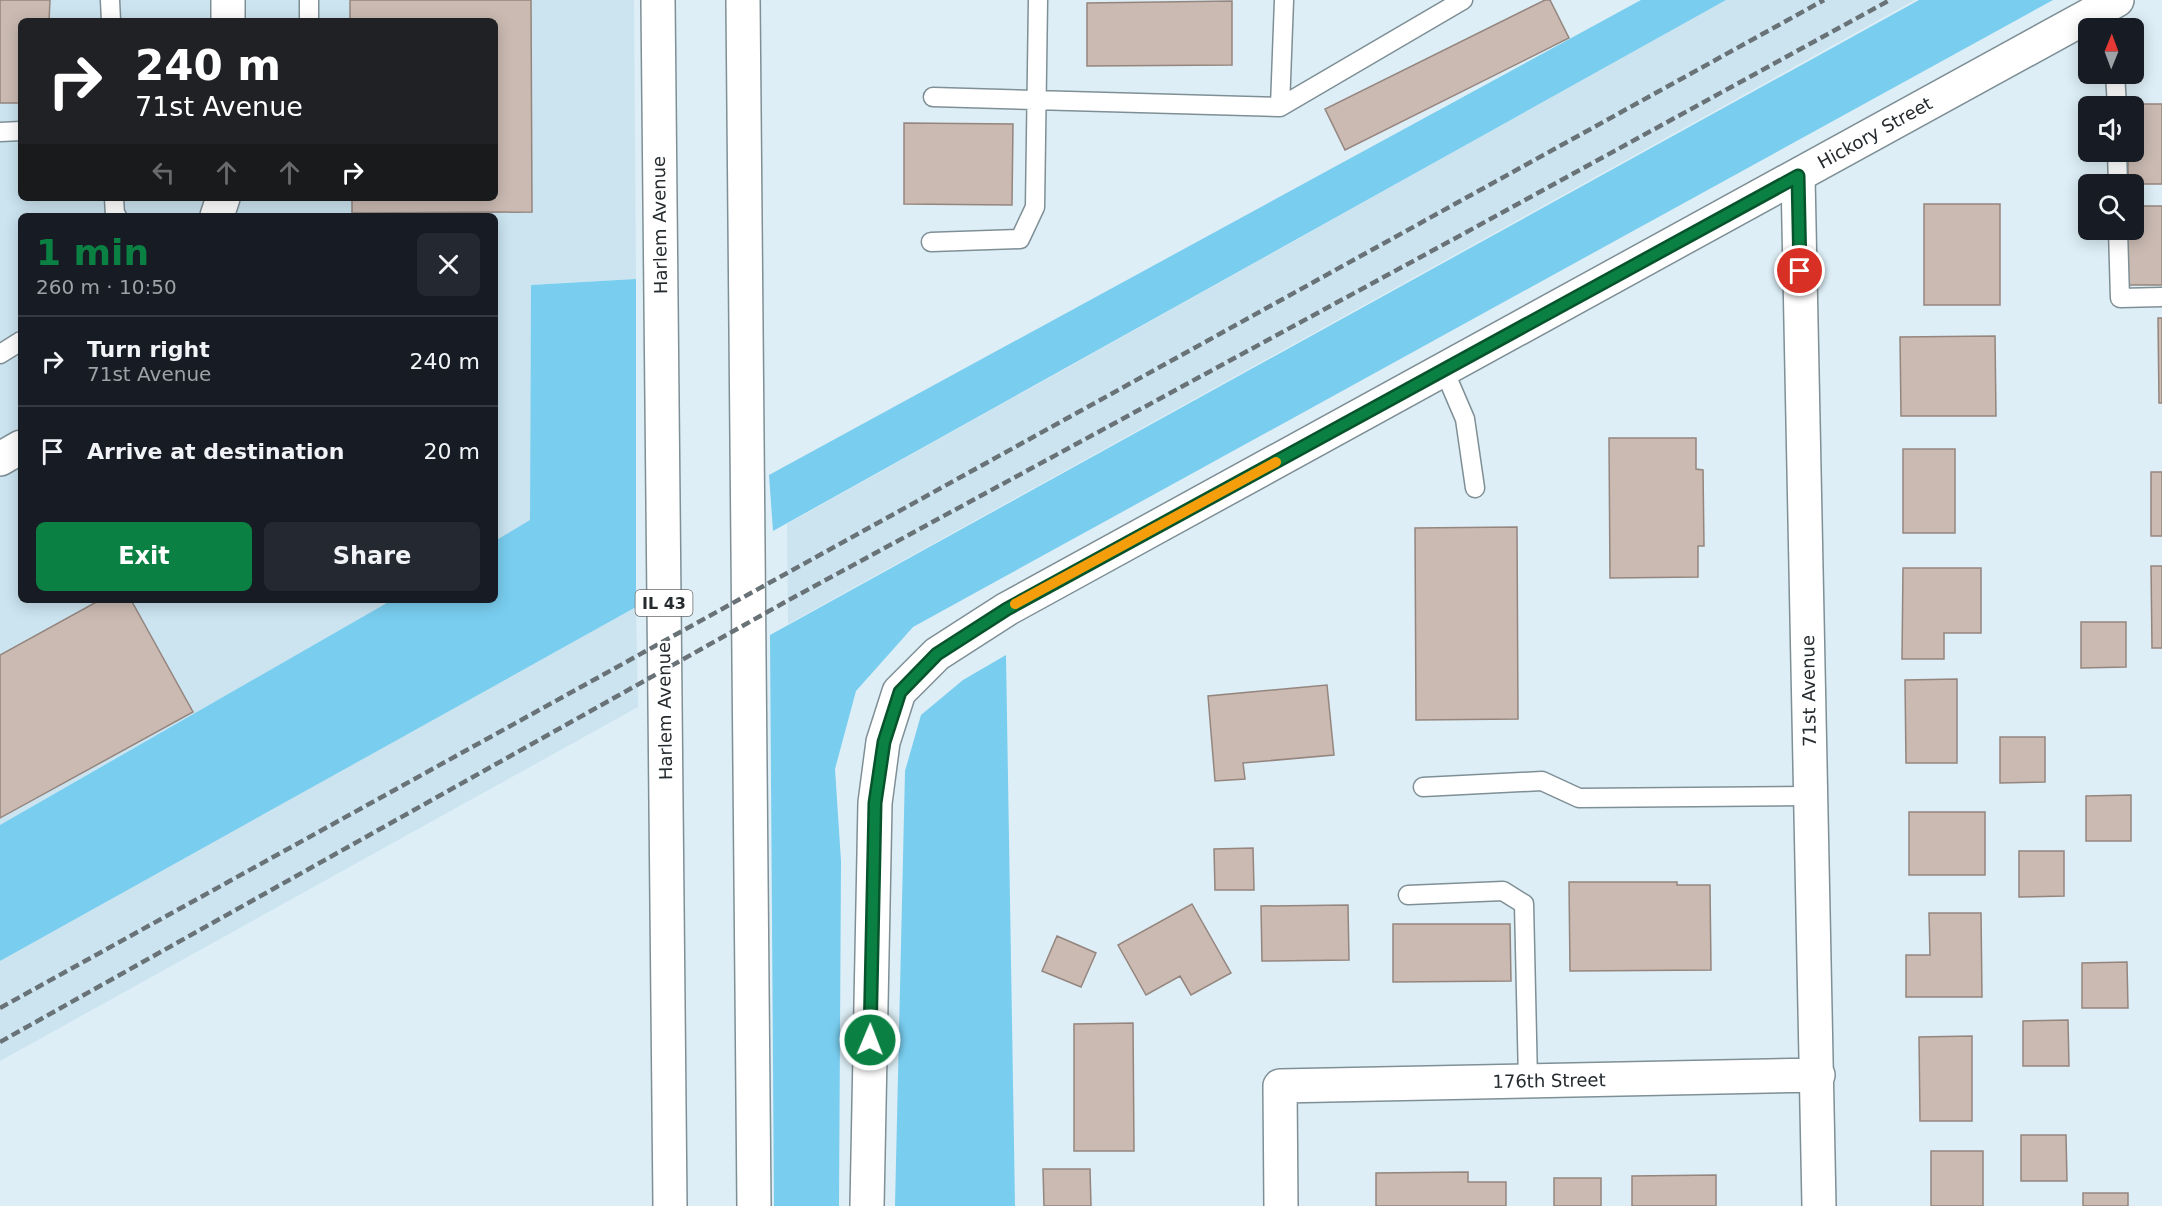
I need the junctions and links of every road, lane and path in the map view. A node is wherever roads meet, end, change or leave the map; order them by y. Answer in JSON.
{"nodes":[{"id":1,"x":110,"y":0,"type":"edge"},
{"id":2,"x":228,"y":0,"type":"edge"},
{"id":3,"x":309,"y":0,"type":"edge"},
{"id":4,"x":658,"y":0,"type":"edge"},
{"id":5,"x":743,"y":0,"type":"edge"},
{"id":6,"x":1038,"y":0,"type":"edge"},
{"id":7,"x":1284,"y":0,"type":"edge"},
{"id":8,"x":1463,"y":0,"type":"edge"},
{"id":9,"x":2106,"y":13,"type":"edge"},
{"id":10,"x":111,"y":18,"type":"edge"},
{"id":11,"x":228,"y":18,"type":"edge"},
{"id":12,"x":309,"y":18,"type":"edge"},
{"id":13,"x":933,"y":97,"type":"dead end"},
{"id":14,"x":1035,"y":101,"type":"junction"},
{"id":15,"x":1280,"y":107,"type":"junction"},
{"id":16,"x":18,"y":131,"type":"edge"},
{"id":17,"x":0,"y":132,"type":"edge"},
{"id":18,"x":1798,"y":176,"type":"junction"},
{"id":19,"x":2118,"y":240,"type":"edge"},
{"id":20,"x":931,"y":242,"type":"dead end"},
{"id":21,"x":2162,"y":297,"type":"edge"},
{"id":22,"x":18,"y":343,"type":"edge"},
{"id":23,"x":0,"y":354,"type":"edge"},
{"id":24,"x":1444,"y":370,"type":"junction"},
{"id":25,"x":18,"y":449,"type":"edge"},
{"id":26,"x":0,"y":459,"type":"edge"},
{"id":27,"x":1475,"y":488,"type":"dead end"},
{"id":28,"x":1423,"y":787,"type":"dead end"},
{"id":29,"x":1812,"y":796,"type":"junction"},
{"id":30,"x":1408,"y":895,"type":"dead end"},
{"id":31,"x":1818,"y":1075,"type":"junction"},
{"id":32,"x":1528,"y":1081,"type":"junction"},
{"id":33,"x":670,"y":1206,"type":"edge"},
{"id":34,"x":754,"y":1206,"type":"edge"},
{"id":35,"x":867,"y":1206,"type":"edge"},
{"id":36,"x":1281,"y":1206,"type":"edge"},
{"id":37,"x":1819,"y":1206,"type":"edge"}],
"edges":[{"from":1,"to":10,"type":"lane"},
{"from":2,"to":11,"type":"street"},
{"from":3,"to":12,"type":"lane"},
{"from":4,"to":33,"type":"street","name":"Harlem Avenue","number":"IL 43"},
{"from":5,"to":34,"type":"street"},
{"from":6,"to":14,"type":"lane"},
{"from":7,"to":15,"type":"lane"},
{"from":8,"to":15,"type":"lane"},
{"from":9,"to":18,"type":"street","name":"Hickory Street"},
{"from":13,"to":14,"type":"lane"},
{"from":14,"to":15,"type":"lane"},
{"from":14,"to":20,"type":"lane"},
{"from":16,"to":17,"type":"lane"},
{"from":18,"to":24,"type":"street","name":"Hickory Street"},
{"from":18,"to":29,"type":"street","name":"71st Avenue"},
{"from":19,"to":21,"type":"lane"},
{"from":22,"to":23,"type":"lane"},
{"from":24,"to":27,"type":"lane"},
{"from":24,"to":35,"type":"street","name":"Hickory Street"},
{"from":25,"to":26,"type":"street"},
{"from":28,"to":29,"type":"lane"},
{"from":29,"to":31,"type":"street","name":"71st Avenue"},
{"from":30,"to":32,"type":"lane"},
{"from":31,"to":32,"type":"street","name":"176th Street"},
{"from":31,"to":37,"type":"street","name":"71st Avenue"},
{"from":32,"to":36,"type":"street","name":"176th Street"}]}
